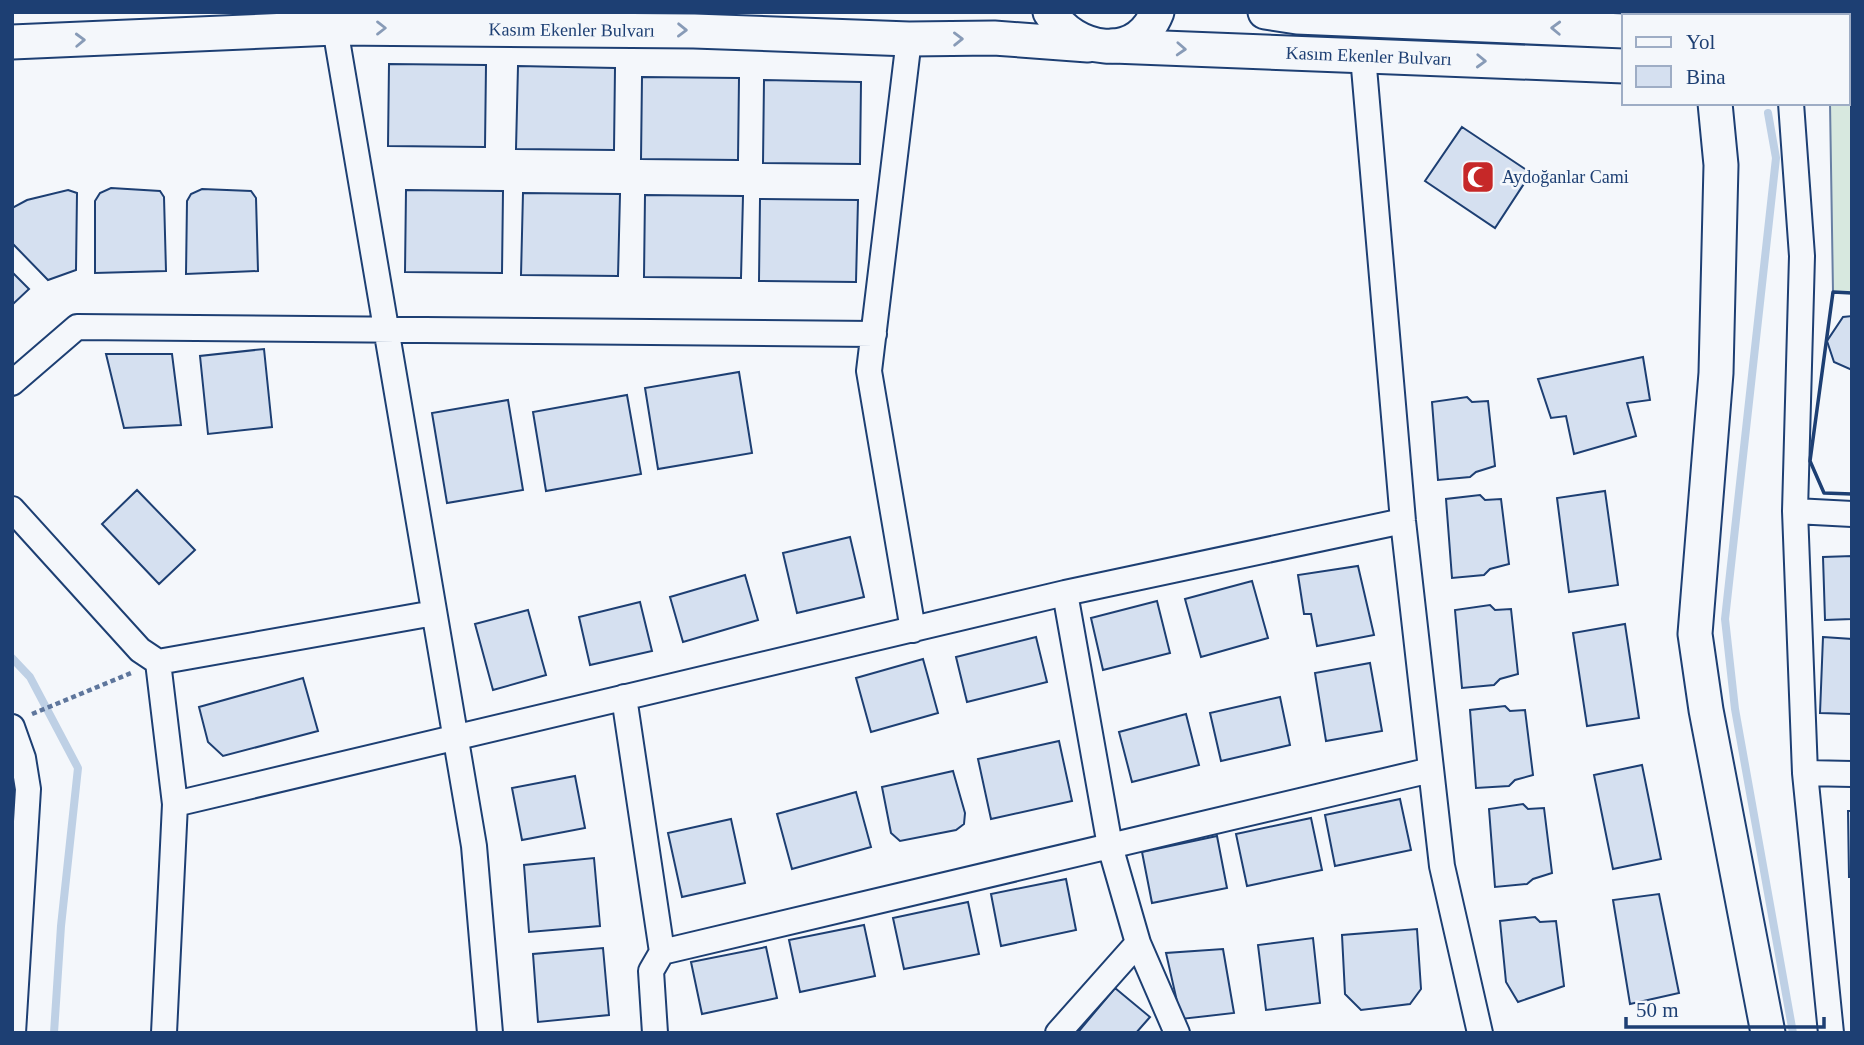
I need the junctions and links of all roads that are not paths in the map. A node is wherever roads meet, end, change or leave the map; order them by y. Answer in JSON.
{"nodes":[{"id":1,"x":1050,"y":12,"type":"edge"},
{"id":2,"x":1157,"y":12,"type":"edge"},
{"id":3,"x":1265,"y":12,"type":"edge"},
{"id":4,"x":335,"y":20,"type":"edge"},
{"id":5,"x":1622,"y":31,"type":"edge"},
{"id":6,"x":909,"y":40,"type":"junction"},
{"id":7,"x":12,"y":42,"type":"edge"},
{"id":8,"x":1100,"y":46,"type":"junction"},
{"id":9,"x":1363,"y":56,"type":"junction"},
{"id":10,"x":1622,"y":66,"type":"edge"},
{"id":11,"x":1716,"y":105,"type":"edge"},
{"id":12,"x":1791,"y":105,"type":"edge"},
{"id":13,"x":389,"y":330,"type":"junction"},
{"id":14,"x":874,"y":334,"type":"junction"},
{"id":15,"x":12,"y":383,"type":"edge"},
{"id":16,"x":12,"y":509,"type":"edge"},
{"id":17,"x":1795,"y":511,"type":"junction"},
{"id":18,"x":1852,"y":514,"type":"edge"},
{"id":19,"x":1403,"y":521,"type":"junction"},
{"id":20,"x":1065,"y":593,"type":"junction"},
{"id":21,"x":435,"y":613,"type":"junction"},
{"id":22,"x":913,"y":630,"type":"junction"},
{"id":23,"x":158,"y":662,"type":"junction"},
{"id":24,"x":624,"y":697,"type":"junction"},
{"id":25,"x":12,"y":727,"type":"edge"},
{"id":26,"x":455,"y":737,"type":"junction"},
{"id":27,"x":1431,"y":770,"type":"junction"},
{"id":28,"x":1805,"y":773,"type":"junction"},
{"id":29,"x":1852,"y":774,"type":"edge"},
{"id":30,"x":175,"y":804,"type":"junction"},
{"id":31,"x":1110,"y":846,"type":"junction"},
{"id":32,"x":1138,"y":943,"type":"junction"},
{"id":33,"x":662,"y":952,"type":"junction"},
{"id":34,"x":13,"y":1033,"type":"edge"},
{"id":35,"x":164,"y":1033,"type":"edge"},
{"id":36,"x":491,"y":1033,"type":"edge"},
{"id":37,"x":655,"y":1033,"type":"edge"},
{"id":38,"x":1058,"y":1033,"type":"edge"},
{"id":39,"x":1177,"y":1033,"type":"edge"},
{"id":40,"x":1480,"y":1033,"type":"edge"},
{"id":41,"x":1768,"y":1033,"type":"edge"},
{"id":42,"x":1831,"y":1033,"type":"edge"}],
"edges":[{"from":1,"to":8,"type":"street"},
{"from":2,"to":8,"type":"street"},
{"from":5,"to":3,"type":"street","name":"Kasım Ekenler Bulvarı","one_way":true},
{"from":4,"to":6,"type":"street","name":"Kasım Ekenler Bulvarı","one_way":true},
{"from":7,"to":4,"type":"street","name":"Kasım Ekenler Bulvarı","one_way":true},
{"from":4,"to":13,"type":"street"},
{"from":6,"to":8,"type":"street","name":"Kasım Ekenler Bulvarı","one_way":true},
{"from":6,"to":14,"type":"street"},
{"from":8,"to":9,"type":"street","name":"Kasım Ekenler Bulvarı","one_way":true},
{"from":9,"to":10,"type":"street","name":"Kasım Ekenler Bulvarı","one_way":true},
{"from":9,"to":19,"type":"street"},
{"from":11,"to":41,"type":"street"},
{"from":12,"to":17,"type":"street"},
{"from":13,"to":14,"type":"street"},
{"from":13,"to":15,"type":"street"},
{"from":13,"to":21,"type":"street"},
{"from":14,"to":22,"type":"street"},
{"from":16,"to":23,"type":"street"},
{"from":17,"to":18,"type":"street"},
{"from":17,"to":28,"type":"street"},
{"from":19,"to":20,"type":"street"},
{"from":19,"to":27,"type":"street"},
{"from":20,"to":22,"type":"street"},
{"from":20,"to":31,"type":"street"},
{"from":21,"to":23,"type":"street"},
{"from":21,"to":26,"type":"street"},
{"from":22,"to":24,"type":"street"},
{"from":23,"to":30,"type":"street"},
{"from":24,"to":26,"type":"street"},
{"from":24,"to":33,"type":"street"},
{"from":25,"to":34,"type":"street"},
{"from":26,"to":30,"type":"street"},
{"from":26,"to":36,"type":"street"},
{"from":27,"to":31,"type":"street"},
{"from":27,"to":40,"type":"street"},
{"from":28,"to":29,"type":"street"},
{"from":28,"to":42,"type":"street"},
{"from":30,"to":35,"type":"street"},
{"from":31,"to":32,"type":"street"},
{"from":31,"to":33,"type":"street"},
{"from":32,"to":38,"type":"street"},
{"from":32,"to":39,"type":"street"},
{"from":33,"to":37,"type":"street"}]}
